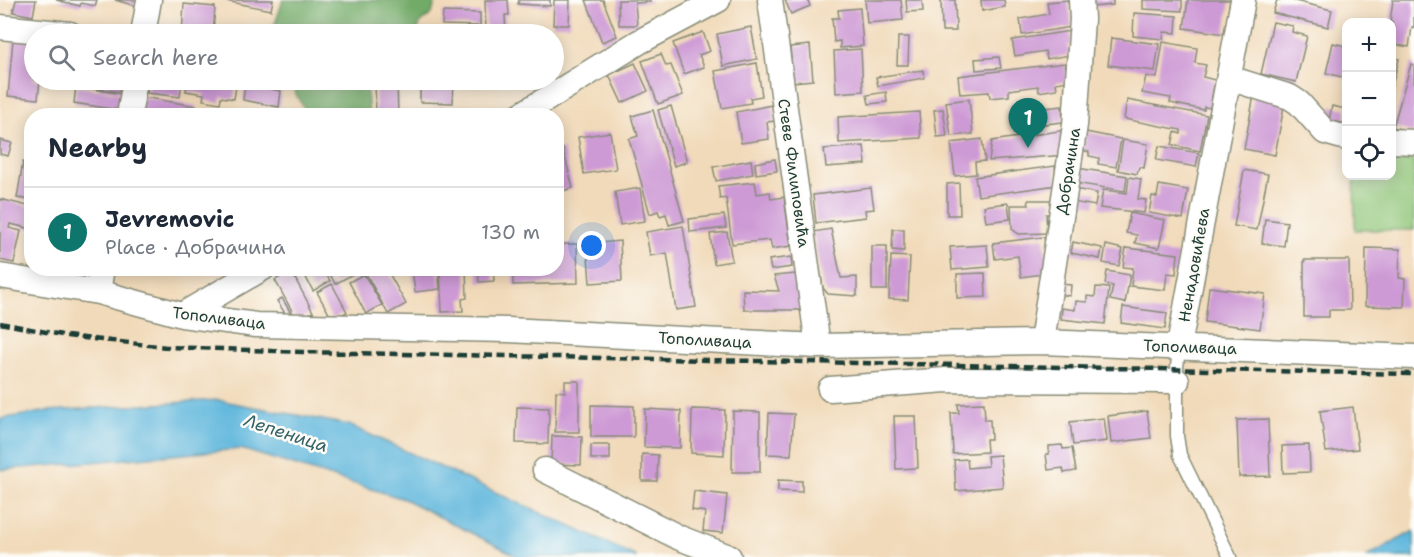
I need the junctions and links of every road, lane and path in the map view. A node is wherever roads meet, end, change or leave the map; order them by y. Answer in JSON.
{"nodes":[{"id":1,"x":149,"y":0,"type":"edge"},
{"id":2,"x":718,"y":0,"type":"edge"},
{"id":3,"x":770,"y":0,"type":"edge"},
{"id":4,"x":1082,"y":0,"type":"edge"},
{"id":5,"x":1243,"y":0,"type":"edge"},
{"id":6,"x":145,"y":24,"type":"edge"},
{"id":7,"x":0,"y":27,"type":"edge"},
{"id":8,"x":24,"y":29,"type":"edge"},
{"id":9,"x":1229,"y":78,"type":"junction"},
{"id":10,"x":564,"y":88,"type":"edge"},
{"id":11,"x":133,"y":90,"type":"edge"},
{"id":12,"x":561,"y":90,"type":"edge"},
{"id":13,"x":130,"y":108,"type":"edge"},
{"id":14,"x":532,"y":108,"type":"edge"},
{"id":15,"x":1342,"y":137,"type":"edge"},
{"id":16,"x":1396,"y":141,"type":"edge"},
{"id":17,"x":1414,"y":142,"type":"edge"},
{"id":18,"x":0,"y":276,"type":"edge"},
{"id":19,"x":249,"y":276,"type":"edge"},
{"id":20,"x":100,"y":280,"type":"edge"},
{"id":21,"x":182,"y":315,"type":"junction"},
{"id":22,"x":1042,"y":342,"type":"junction"},
{"id":23,"x":818,"y":346,"type":"junction"},
{"id":24,"x":1179,"y":346,"type":"junction"},
{"id":25,"x":1414,"y":357,"type":"edge"},
{"id":26,"x":1177,"y":381,"type":"junction"},
{"id":27,"x":830,"y":389,"type":"dead end"},
{"id":28,"x":545,"y":470,"type":"dead end"},
{"id":29,"x":729,"y":557,"type":"edge"},
{"id":30,"x":1230,"y":557,"type":"edge"}],
"edges":[{"from":1,"to":6,"type":"street"},
{"from":2,"to":10,"type":"street"},
{"from":3,"to":23,"type":"street","name":"Стеве Филиповића"},
{"from":4,"to":22,"type":"street","name":"Добрачина"},
{"from":5,"to":9,"type":"street","name":"Ненадовићева"},
{"from":7,"to":8,"type":"street"},
{"from":9,"to":15,"type":"street"},
{"from":9,"to":24,"type":"street","name":"Ненадовићева"},
{"from":11,"to":13,"type":"street"},
{"from":12,"to":14,"type":"street"},
{"from":16,"to":17,"type":"street"},
{"from":18,"to":20,"type":"street","name":"Тополиваца"},
{"from":19,"to":21,"type":"street"},
{"from":20,"to":21,"type":"street","name":"Тополиваца"},
{"from":21,"to":23,"type":"street","name":"Тополиваца"},
{"from":22,"to":23,"type":"street","name":"Тополиваца"},
{"from":22,"to":24,"type":"street","name":"Тополиваца"},
{"from":24,"to":25,"type":"street","name":"Тополиваца"},
{"from":24,"to":26,"type":"lane","name":"Ненадовићева"},
{"from":26,"to":27,"type":"street"},
{"from":26,"to":30,"type":"lane","name":"Ненадовићева"},
{"from":28,"to":29,"type":"street"}]}
